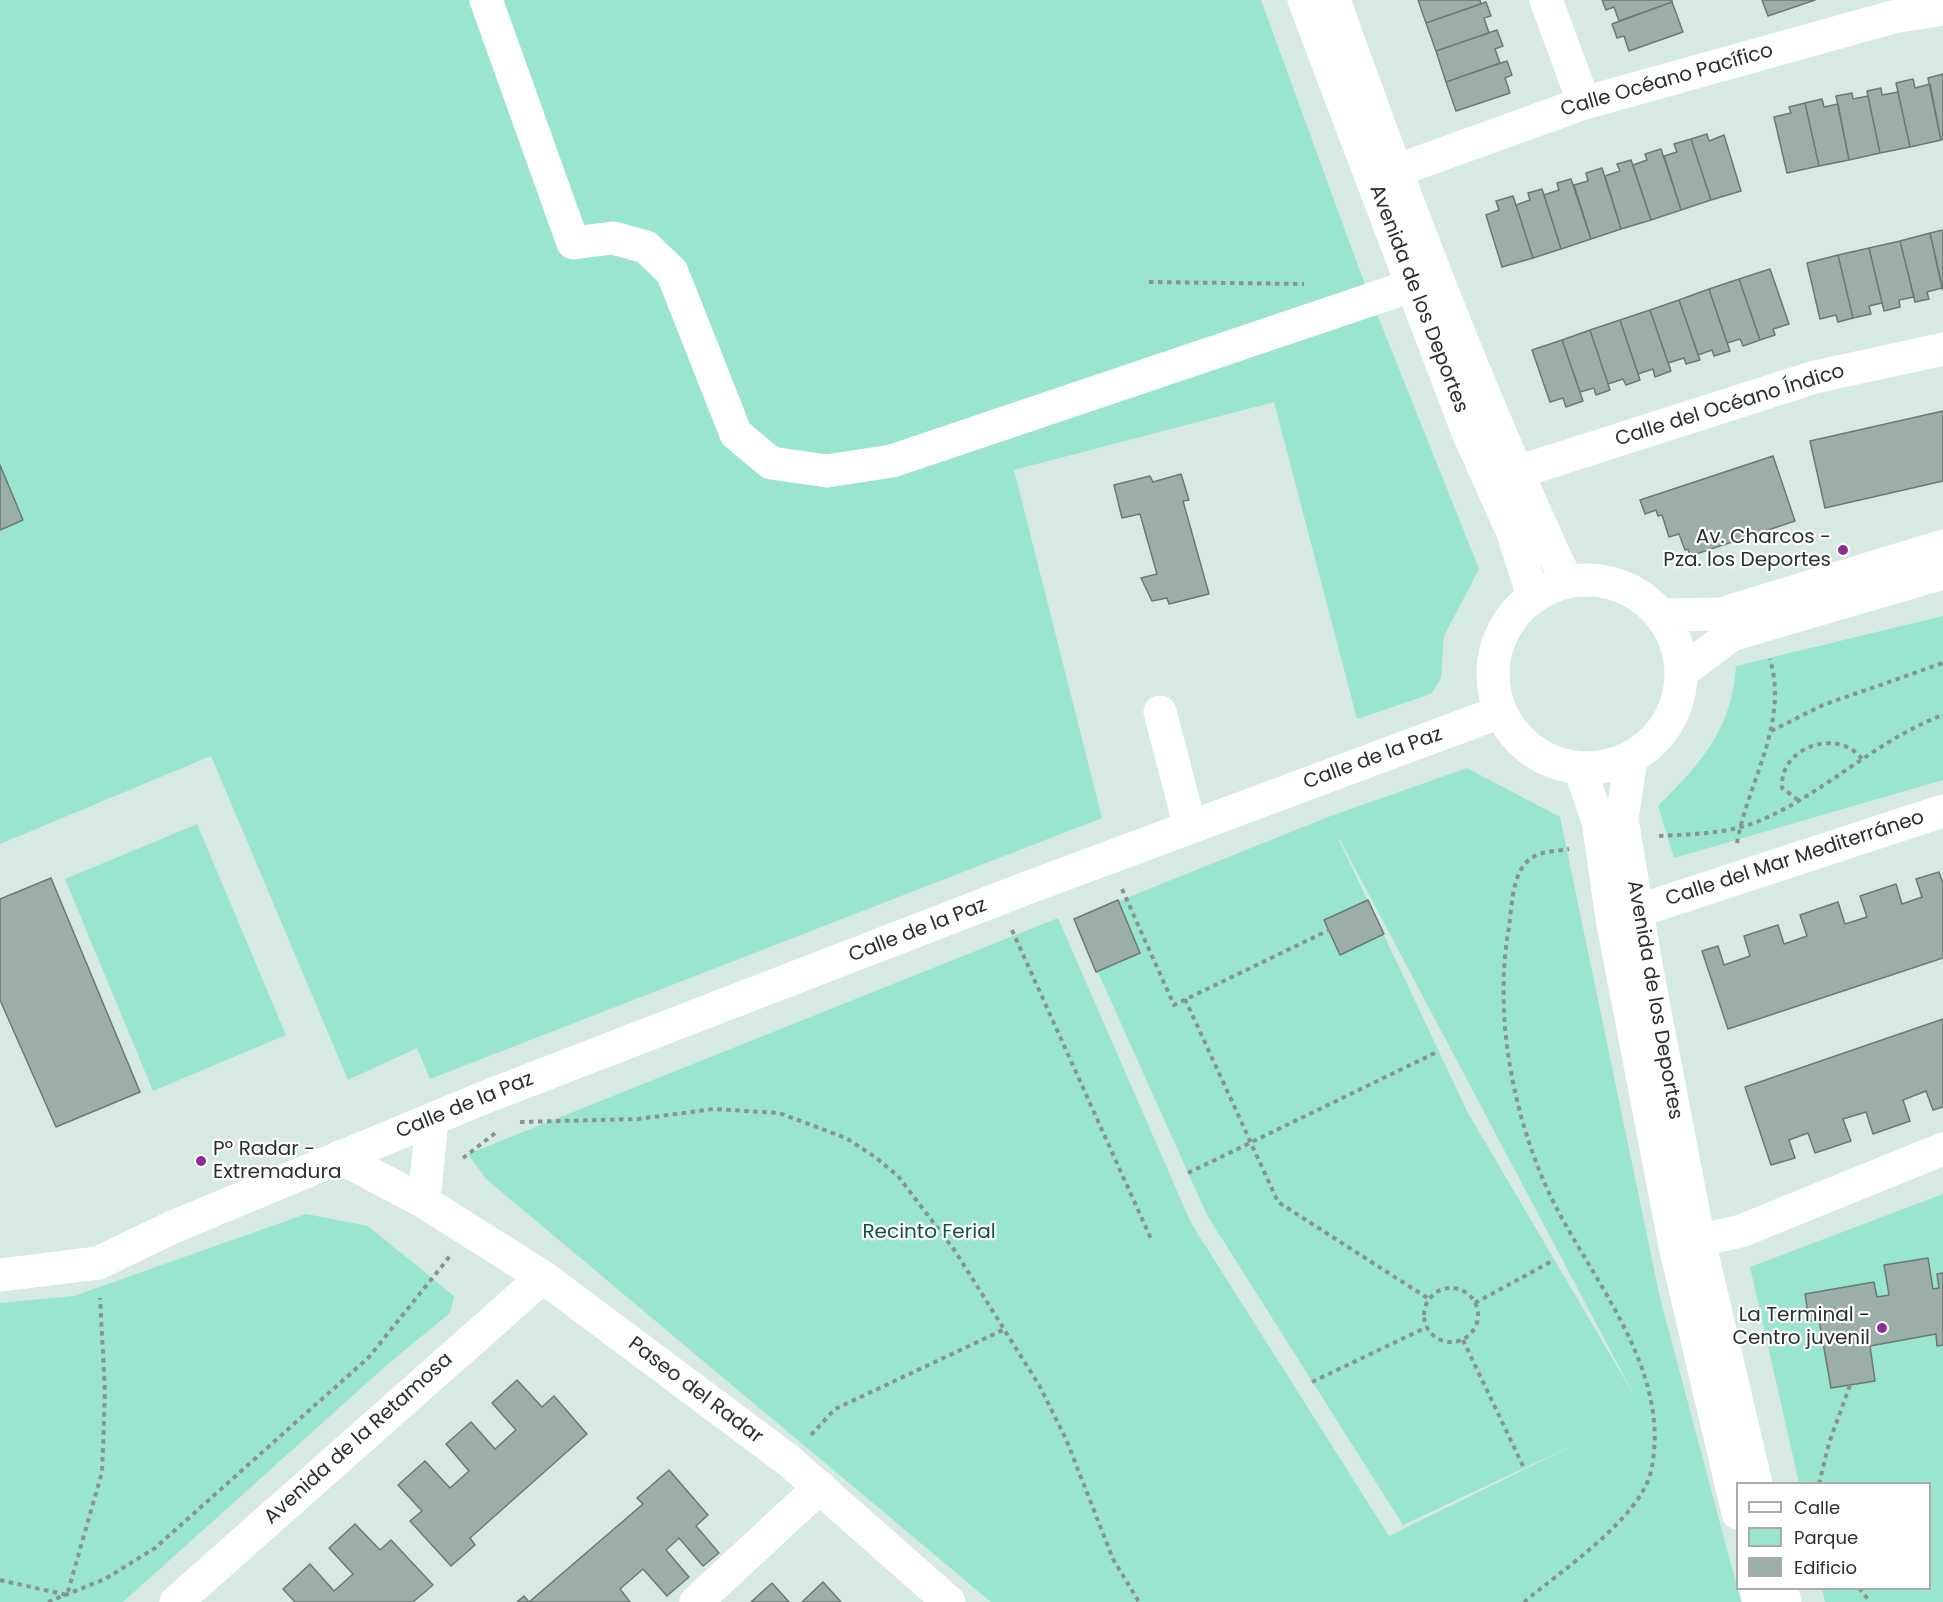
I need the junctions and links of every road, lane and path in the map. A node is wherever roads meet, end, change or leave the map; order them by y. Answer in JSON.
{"nodes":[{"id":1,"x":486,"y":0,"type":"edge"},
{"id":2,"x":1304,"y":0,"type":"edge"},
{"id":3,"x":1334,"y":0,"type":"edge"},
{"id":4,"x":1546,"y":0,"type":"edge"},
{"id":5,"x":1890,"y":8,"type":"edge"},
{"id":6,"x":1943,"y":9,"type":"edge"},
{"id":7,"x":1584,"y":103,"type":"junction"},
{"id":8,"x":1384,"y":175,"type":"junction"},
{"id":9,"x":1149,"y":282,"type":"dead end"},
{"id":10,"x":1310,"y":284,"type":"dead end"},
{"id":11,"x":1414,"y":285,"type":"junction"},
{"id":12,"x":1943,"y":349,"type":"edge"},
{"id":13,"x":1518,"y":472,"type":"junction"},
{"id":14,"x":1943,"y":546,"type":"edge"},
{"id":15,"x":1943,"y":573,"type":"edge"},
{"id":16,"x":1567,"y":582,"type":"junction"},
{"id":17,"x":1533,"y":596,"type":"junction"},
{"id":18,"x":1661,"y":615,"type":"junction"},
{"id":19,"x":1761,"y":626,"type":"junction"},
{"id":20,"x":1943,"y":663,"type":"edge"},
{"id":21,"x":1682,"y":672,"type":"junction"},
{"id":22,"x":1160,"y":711,"type":"dead end"},
{"id":23,"x":1500,"y":712,"type":"junction"},
{"id":24,"x":1770,"y":731,"type":"junction"},
{"id":25,"x":1631,"y":758,"type":"junction"},
{"id":26,"x":1862,"y":759,"type":"dead end"},
{"id":27,"x":1580,"y":769,"type":"junction"},
{"id":28,"x":1798,"y":801,"type":"dead end"},
{"id":29,"x":1943,"y":811,"type":"edge"},
{"id":30,"x":1190,"y":827,"type":"junction"},
{"id":31,"x":1109,"y":858,"type":"junction"},
{"id":32,"x":1731,"y":880,"type":"junction"},
{"id":33,"x":998,"y":899,"type":"junction"},
{"id":34,"x":1625,"y":915,"type":"junction"},
{"id":35,"x":1329,"y":930,"type":"dead end"},
{"id":36,"x":1185,"y":999,"type":"junction"},
{"id":37,"x":1438,"y":1051,"type":"dead end"},
{"id":38,"x":432,"y":1119,"type":"junction"},
{"id":39,"x":1250,"y":1142,"type":"junction"},
{"id":40,"x":1943,"y":1149,"type":"edge"},
{"id":41,"x":339,"y":1157,"type":"junction"},
{"id":42,"x":1188,"y":1173,"type":"dead end"},
{"id":43,"x":424,"y":1202,"type":"junction"},
{"id":44,"x":1152,"y":1241,"type":"dead end"},
{"id":45,"x":1687,"y":1243,"type":"junction"},
{"id":46,"x":1554,"y":1260,"type":"dead end"},
{"id":47,"x":98,"y":1263,"type":"junction"},
{"id":48,"x":0,"y":1275,"type":"edge"},
{"id":49,"x":543,"y":1277,"type":"junction"},
{"id":50,"x":1429,"y":1299,"type":"junction"},
{"id":51,"x":1475,"y":1303,"type":"junction"},
{"id":52,"x":1426,"y":1327,"type":"junction"},
{"id":53,"x":1005,"y":1329,"type":"dead end"},
{"id":54,"x":1462,"y":1340,"type":"junction"},
{"id":55,"x":1312,"y":1382,"type":"dead end"},
{"id":56,"x":1850,"y":1384,"type":"dead end"},
{"id":57,"x":788,"y":1460,"type":"junction"},
{"id":58,"x":1524,"y":1468,"type":"dead end"},
{"id":59,"x":1755,"y":1482,"type":"edge"},
{"id":60,"x":1820,"y":1482,"type":"edge"},
{"id":61,"x":820,"y":1486,"type":"junction"},
{"id":62,"x":1736,"y":1508,"type":"edge"},
{"id":63,"x":0,"y":1580,"type":"edge"},
{"id":64,"x":1861,"y":1590,"type":"edge"},
{"id":65,"x":176,"y":1602,"type":"edge"},
{"id":66,"x":696,"y":1602,"type":"edge"},
{"id":67,"x":949,"y":1602,"type":"edge"},
{"id":68,"x":1870,"y":1602,"type":"edge"}],
"edges":[{"from":1,"to":11,"type":"street"},
{"from":2,"to":8,"type":"street","name":"Avenida de los Deportes"},
{"from":3,"to":8,"type":"street","name":"Avenida de los Deportes"},
{"from":4,"to":7,"type":"street"},
{"from":5,"to":6,"type":"street","name":"Calle Océano Pacífico"},
{"from":5,"to":7,"type":"street","name":"Calle Océano Pacífico"},
{"from":7,"to":8,"type":"street","name":"Calle Océano Pacífico"},
{"from":8,"to":11,"type":"street","name":"Avenida de los Deportes"},
{"from":8,"to":13,"type":"street","name":"Avenida de los Deportes"},
{"from":9,"to":10,"type":"path"},
{"from":11,"to":17,"type":"street","name":"Avenida de los Deportes"},
{"from":12,"to":13,"type":"street","name":"Calle del Océano Índico"},
{"from":13,"to":16,"type":"street","name":"Avenida de los Deportes"},
{"from":14,"to":18,"type":"street"},
{"from":15,"to":19,"type":"street"},
{"from":16,"to":17,"type":"street"},
{"from":16,"to":18,"type":"street"},
{"from":17,"to":23,"type":"street"},
{"from":18,"to":21,"type":"street"},
{"from":19,"to":21,"type":"street"},
{"from":19,"to":24,"type":"path"},
{"from":20,"to":24,"type":"path"},
{"from":21,"to":25,"type":"street"},
{"from":22,"to":30,"type":"street"},
{"from":23,"to":27,"type":"street"},
{"from":23,"to":30,"type":"street","name":"Calle de la Paz"},
{"from":24,"to":32,"type":"path"},
{"from":25,"to":27,"type":"street"},
{"from":25,"to":34,"type":"street","name":"Avenida de los Deportes"},
{"from":26,"to":28,"type":"path"},
{"from":27,"to":34,"type":"street","name":"Avenida de los Deportes"},
{"from":29,"to":32,"type":"street","name":"Calle del Mar Mediterráneo"},
{"from":30,"to":31,"type":"street","name":"Calle de la Paz"},
{"from":31,"to":33,"type":"street","name":"Calle de la Paz"},
{"from":31,"to":36,"type":"path"},
{"from":32,"to":34,"type":"street","name":"Calle del Mar Mediterráneo"},
{"from":33,"to":38,"type":"street","name":"Calle de la Paz"},
{"from":33,"to":44,"type":"path"},
{"from":34,"to":45,"type":"street","name":"Avenida de los Deportes"},
{"from":35,"to":36,"type":"path"},
{"from":36,"to":39,"type":"path"},
{"from":37,"to":39,"type":"path"},
{"from":38,"to":41,"type":"street","name":"Calle de la Paz"},
{"from":38,"to":43,"type":"street"},
{"from":39,"to":42,"type":"path"},
{"from":39,"to":50,"type":"path"},
{"from":40,"to":45,"type":"street"},
{"from":41,"to":43,"type":"street","name":"Paseo del Radar"},
{"from":41,"to":47,"type":"street"},
{"from":43,"to":49,"type":"street","name":"Paseo del Radar"},
{"from":45,"to":59,"type":"street","name":"Avenida de los Deportes"},
{"from":45,"to":62,"type":"street","name":"Avenida de los Deportes"},
{"from":46,"to":51,"type":"path"},
{"from":47,"to":48,"type":"street"},
{"from":47,"to":63,"type":"path"},
{"from":49,"to":57,"type":"street","name":"Paseo del Radar"},
{"from":49,"to":65,"type":"street","name":"Avenida de la Retamosa"},
{"from":50,"to":51,"type":"path"},
{"from":50,"to":52,"type":"path"},
{"from":51,"to":54,"type":"path"},
{"from":52,"to":54,"type":"path"},
{"from":52,"to":55,"type":"path"},
{"from":53,"to":57,"type":"path"},
{"from":54,"to":58,"type":"path"},
{"from":56,"to":60,"type":"path"},
{"from":57,"to":61,"type":"street","name":"Paseo del Radar"},
{"from":61,"to":66,"type":"street"},
{"from":61,"to":67,"type":"street","name":"Paseo del Radar"},
{"from":64,"to":68,"type":"path"}]}
